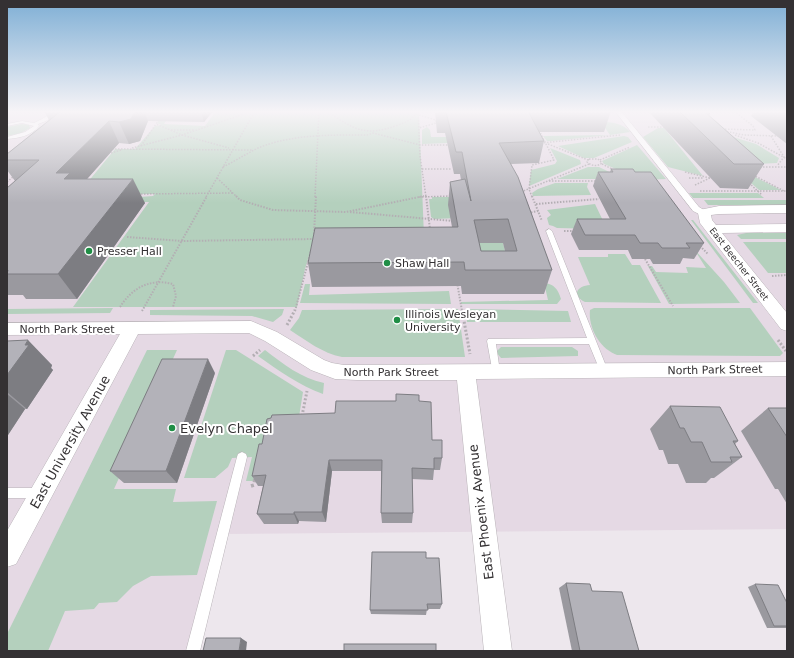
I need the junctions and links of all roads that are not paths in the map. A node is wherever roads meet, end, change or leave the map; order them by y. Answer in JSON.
{"nodes":[{"id":1,"x":642,"y":142,"type":"edge"},
{"id":2,"x":787,"y":210,"type":"edge"},
{"id":3,"x":704,"y":213,"type":"junction"},
{"id":4,"x":787,"y":228,"type":"edge"},
{"id":5,"x":712,"y":229,"type":"junction"},
{"id":6,"x":550,"y":231,"type":"road end"},
{"id":7,"x":787,"y":325,"type":"edge"},
{"id":8,"x":132,"y":328,"type":"junction"},
{"id":9,"x":7,"y":330,"type":"edge"},
{"id":10,"x":592,"y":341,"type":"junction"},
{"id":11,"x":787,"y":369,"type":"edge"},
{"id":12,"x":604,"y":371,"type":"junction"},
{"id":13,"x":470,"y":372,"type":"junction"},
{"id":14,"x":496,"y":372,"type":"junction"},
{"id":15,"x":242,"y":457,"type":"dead end"},
{"id":16,"x":7,"y":493,"type":"edge"},
{"id":17,"x":42,"y":493,"type":"junction"},
{"id":18,"x":7,"y":555,"type":"edge"},
{"id":19,"x":193,"y":651,"type":"edge"},
{"id":20,"x":498,"y":651,"type":"edge"}],
"edges":[{"from":1,"to":3,"type":"street","name":"East Beecher Street"},
{"from":2,"to":3,"type":"street"},
{"from":3,"to":5,"type":"street","name":"East Beecher Street"},
{"from":4,"to":5,"type":"street"},
{"from":5,"to":7,"type":"street","name":"East Beecher Street"},
{"from":6,"to":10,"type":"lane"},
{"from":8,"to":9,"type":"street","name":"North Park Street"},
{"from":8,"to":13,"type":"street","name":"North Park Street"},
{"from":8,"to":17,"type":"street","name":"East University Avenue"},
{"from":10,"to":12,"type":"lane"},
{"from":10,"to":14,"type":"lane"},
{"from":11,"to":12,"type":"street","name":"North Park Street"},
{"from":12,"to":14,"type":"street","name":"North Park Street"},
{"from":13,"to":14,"type":"street","name":"North Park Street"},
{"from":13,"to":20,"type":"street","name":"East Phoenix Avenue"},
{"from":15,"to":19,"type":"lane"},
{"from":16,"to":17,"type":"lane"},
{"from":17,"to":18,"type":"street","name":"East University Avenue"}]}
